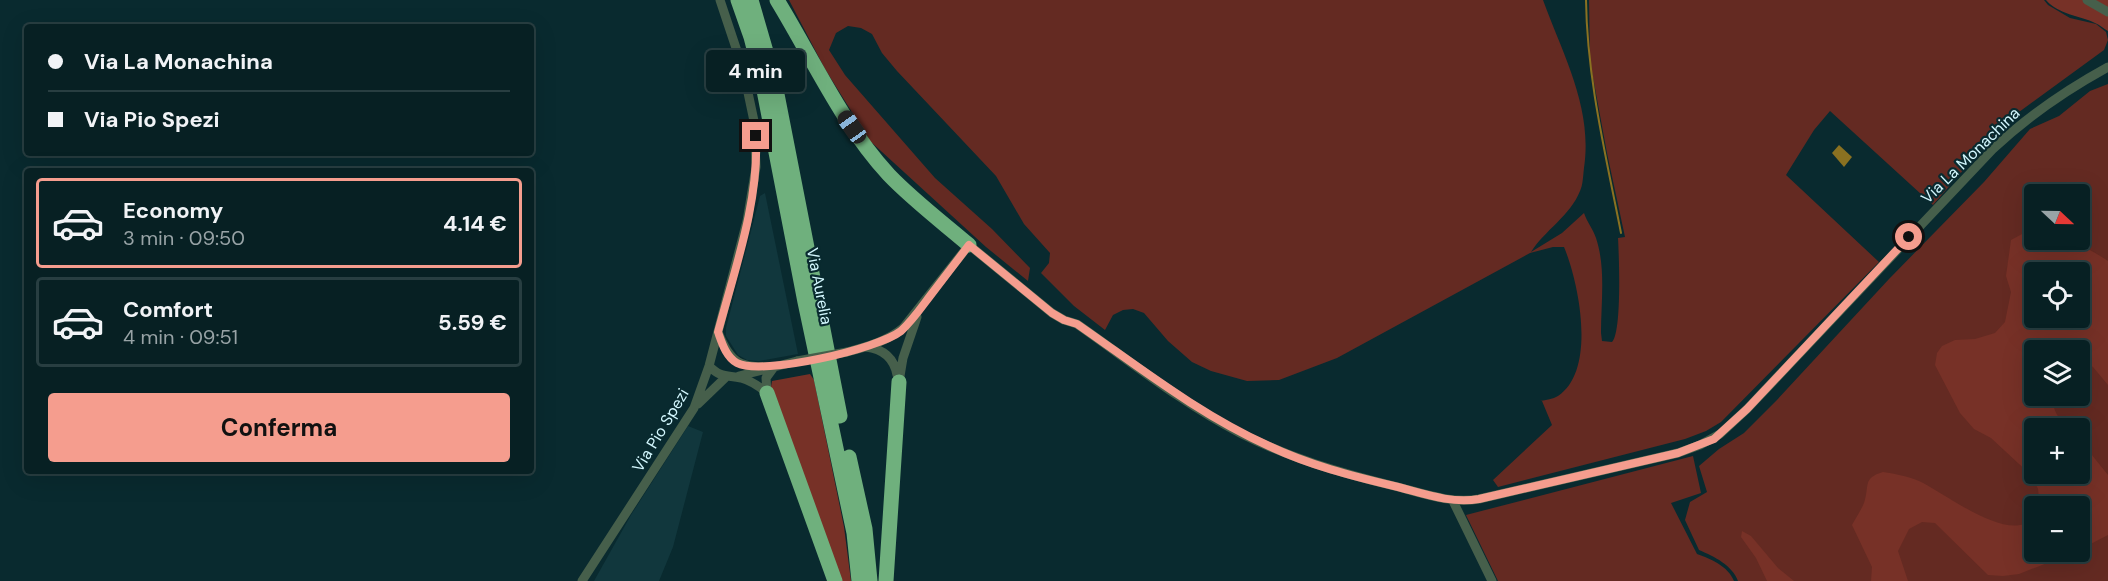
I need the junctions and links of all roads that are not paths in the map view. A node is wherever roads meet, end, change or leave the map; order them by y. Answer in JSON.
{"nodes":[{"id":1,"x":720,"y":0,"type":"edge"},
{"id":2,"x":738,"y":0,"type":"edge"},
{"id":3,"x":751,"y":0,"type":"edge"},
{"id":4,"x":777,"y":0,"type":"edge"},
{"id":5,"x":2087,"y":0,"type":"edge"},
{"id":6,"x":2108,"y":12,"type":"edge"},
{"id":7,"x":2108,"y":67,"type":"edge"},
{"id":8,"x":969,"y":245,"type":"junction"},
{"id":9,"x":920,"y":309,"type":"junction"},
{"id":10,"x":718,"y":332,"type":"junction"},
{"id":11,"x":866,"y":347,"type":"junction"},
{"id":12,"x":732,"y":359,"type":"junction"},
{"id":13,"x":710,"y":362,"type":"junction"},
{"id":14,"x":774,"y":367,"type":"junction"},
{"id":15,"x":726,"y":377,"type":"junction"},
{"id":16,"x":737,"y":377,"type":"junction"},
{"id":17,"x":898,"y":382,"type":"junction"},
{"id":18,"x":767,"y":393,"type":"junction"},
{"id":19,"x":694,"y":408,"type":"junction"},
{"id":20,"x":1453,"y":501,"type":"junction"},
{"id":21,"x":582,"y":581,"type":"edge"},
{"id":22,"x":836,"y":581,"type":"edge"},
{"id":23,"x":859,"y":581,"type":"edge"},
{"id":24,"x":870,"y":581,"type":"edge"},
{"id":25,"x":886,"y":581,"type":"edge"},
{"id":26,"x":1492,"y":581,"type":"edge"}],
"edges":[{"from":1,"to":10,"type":"street","name":"Via Pio Spezi"},
{"from":2,"to":23,"type":"highway","name":"Via Aurelia"},
{"from":3,"to":24,"type":"highway","name":"Via Aurelia"},
{"from":4,"to":8,"type":"highway"},
{"from":5,"to":6,"type":"street"},
{"from":7,"to":20,"type":"street","name":"Via La Monachina"},
{"from":8,"to":9,"type":"street"},
{"from":8,"to":20,"type":"street","name":"Via La Monachina"},
{"from":9,"to":11,"type":"street"},
{"from":9,"to":17,"type":"street"},
{"from":10,"to":12,"type":"street"},
{"from":10,"to":13,"type":"street","name":"Via Pio Spezi"},
{"from":11,"to":14,"type":"street","bridge":true},
{"from":11,"to":17,"type":"street"},
{"from":12,"to":13,"type":"street"},
{"from":12,"to":14,"type":"street"},
{"from":13,"to":15,"type":"street"},
{"from":13,"to":19,"type":"street","name":"Via Pio Spezi"},
{"from":14,"to":16,"type":"street"},
{"from":14,"to":18,"type":"street"},
{"from":15,"to":16,"type":"street"},
{"from":15,"to":19,"type":"street"},
{"from":16,"to":18,"type":"street"},
{"from":17,"to":25,"type":"highway"},
{"from":18,"to":22,"type":"highway"},
{"from":19,"to":21,"type":"street","name":"Via Pio Spezi"},
{"from":20,"to":26,"type":"street"}]}
